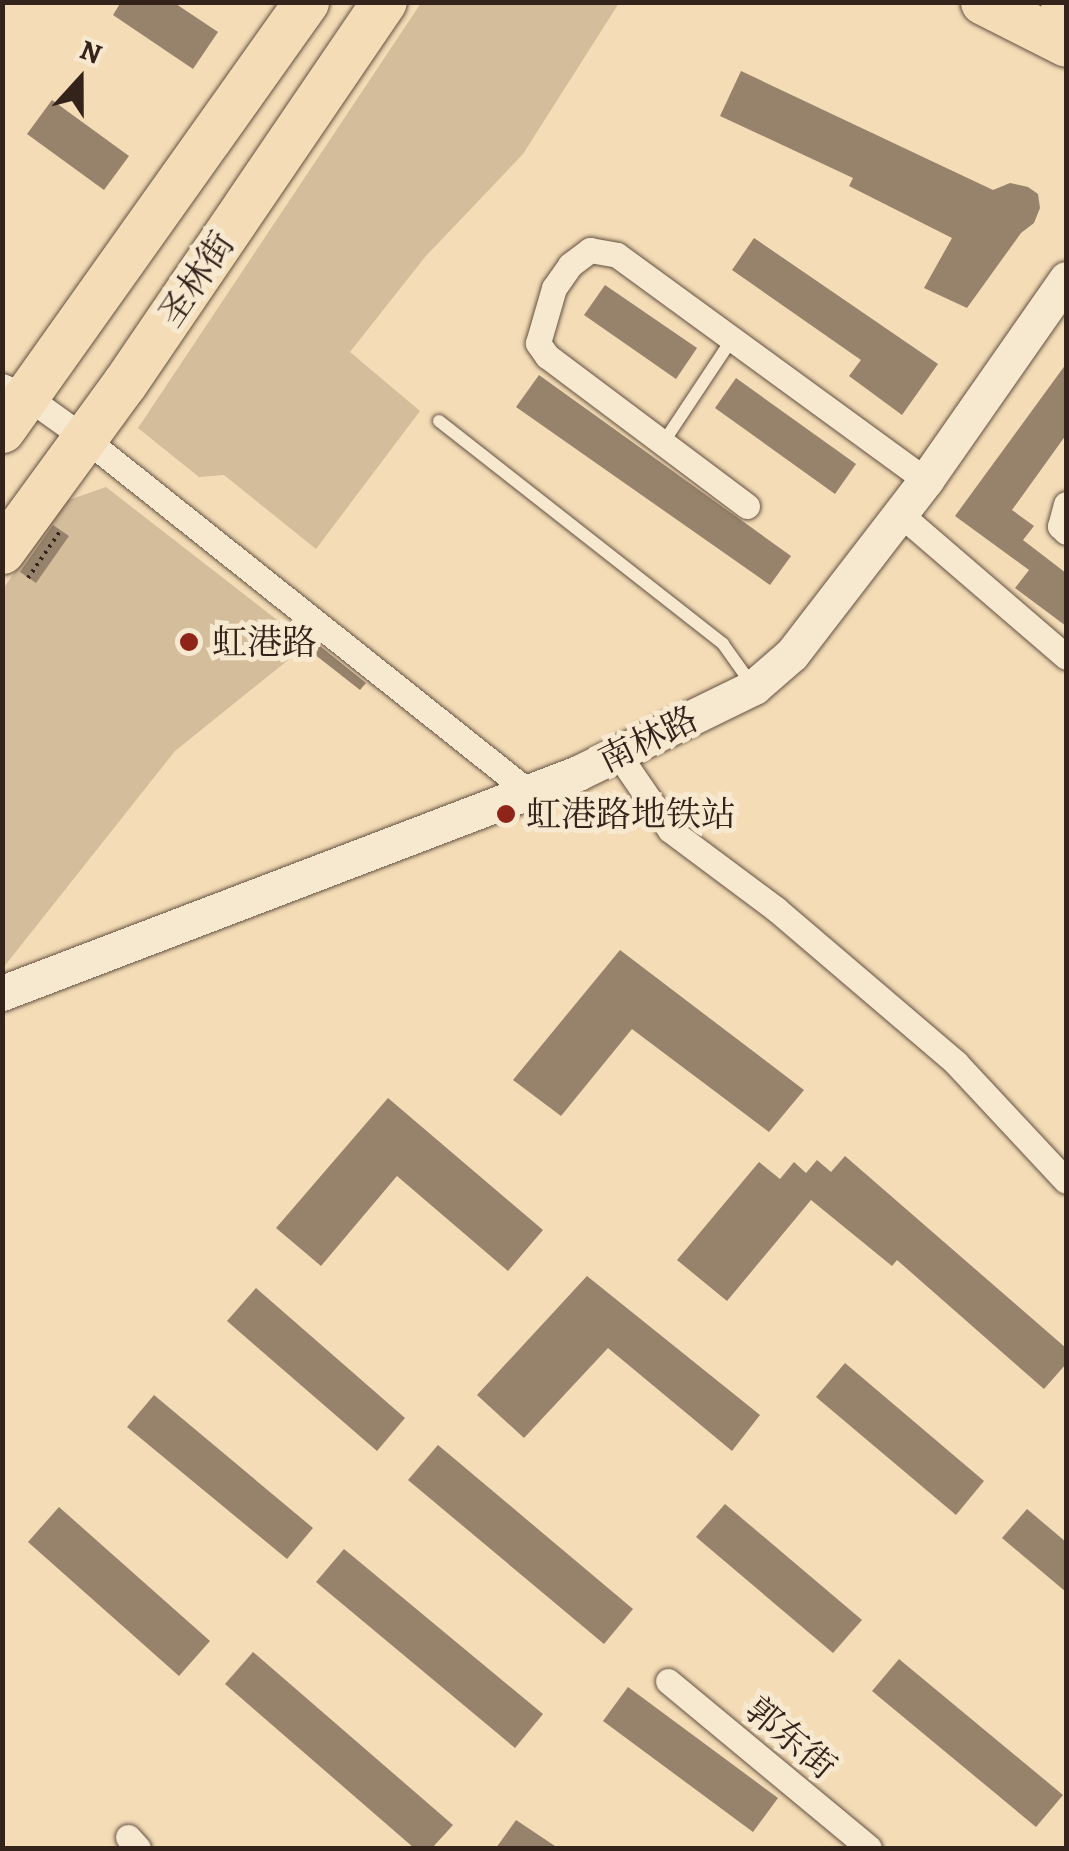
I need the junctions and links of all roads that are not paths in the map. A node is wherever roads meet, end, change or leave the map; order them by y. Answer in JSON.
{"nodes":[{"id":1,"x":306,"y":2,"type":"edge"},
{"id":2,"x":384,"y":2,"type":"edge"},
{"id":3,"x":984,"y":2,"type":"edge"},
{"id":4,"x":1066,"y":44,"type":"edge"},
{"id":5,"x":1066,"y":279,"type":"edge"},
{"id":6,"x":732,"y":339,"type":"junction"},
{"id":7,"x":10,"y":404,"type":"edge"},
{"id":8,"x":440,"y":421,"type":"dead end"},
{"id":9,"x":82,"y":436,"type":"junction"},
{"id":10,"x":663,"y":443,"type":"junction"},
{"id":11,"x":926,"y":480,"type":"junction"},
{"id":12,"x":1066,"y":504,"type":"edge"},
{"id":13,"x":747,"y":506,"type":"dead end"},
{"id":14,"x":900,"y":514,"type":"junction"},
{"id":15,"x":1066,"y":532,"type":"edge"},
{"id":16,"x":15,"y":564,"type":"edge"},
{"id":17,"x":1066,"y":658,"type":"edge"},
{"id":18,"x":754,"y":687,"type":"junction"},
{"id":19,"x":618,"y":754,"type":"junction"},
{"id":20,"x":530,"y":792,"type":"junction"},
{"id":21,"x":2,"y":993,"type":"edge"},
{"id":22,"x":1066,"y":1181,"type":"edge"},
{"id":23,"x":668,"y":1681,"type":"dead end"},
{"id":24,"x":869,"y":1848,"type":"edge"}],
"edges":[{"from":1,"to":7,"type":"highway","name":"圣林街"},
{"from":2,"to":9,"type":"highway","name":"圣林街"},
{"from":3,"to":4,"type":"highway"},
{"from":5,"to":11,"type":"street","name":"南林路"},
{"from":6,"to":10,"type":"lane"},
{"from":6,"to":10,"type":"street"},
{"from":6,"to":11,"type":"street"},
{"from":7,"to":9,"type":"street"},
{"from":8,"to":18,"type":"lane"},
{"from":9,"to":16,"type":"highway","name":"圣林街"},
{"from":9,"to":20,"type":"street"},
{"from":10,"to":13,"type":"street"},
{"from":11,"to":14,"type":"street","name":"南林路"},
{"from":12,"to":15,"type":"street"},
{"from":14,"to":17,"type":"street"},
{"from":14,"to":18,"type":"street","name":"南林路"},
{"from":18,"to":19,"type":"street","name":"南林路"},
{"from":19,"to":20,"type":"street","name":"南林路"},
{"from":19,"to":22,"type":"street"},
{"from":20,"to":21,"type":"street","name":"南林路"},
{"from":23,"to":24,"type":"street","name":"郭东街"}]}
